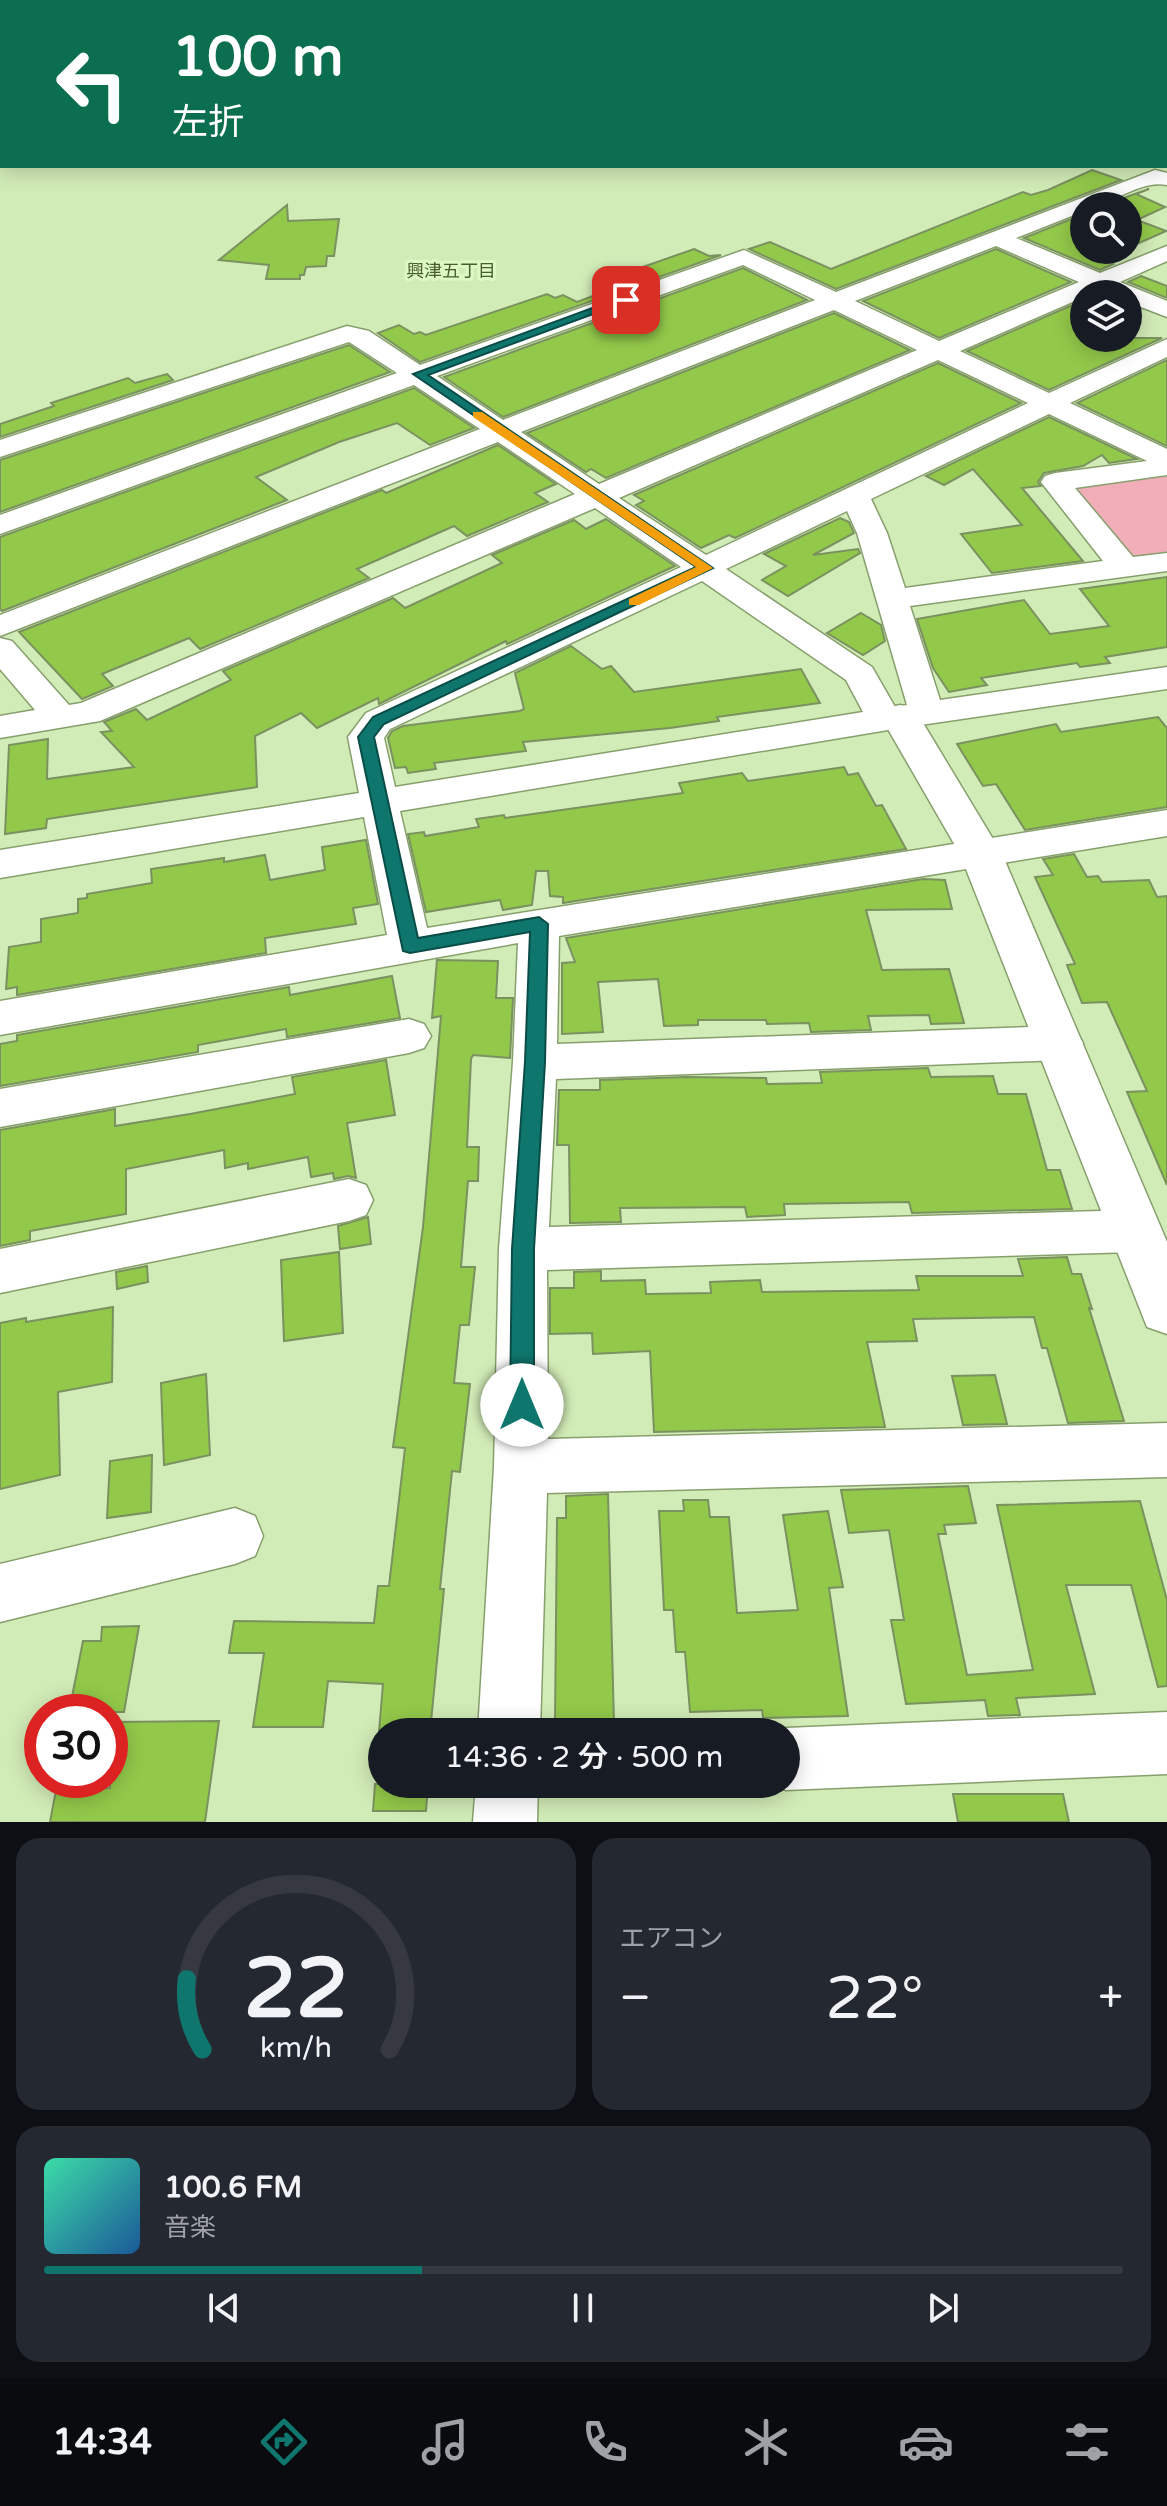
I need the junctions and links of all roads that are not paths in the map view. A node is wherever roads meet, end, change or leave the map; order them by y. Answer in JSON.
{"nodes":[{"id":1,"x":1167,"y":179,"type":"edge"},
{"id":2,"x":996,"y":238,"type":"junction"},
{"id":3,"x":1167,"y":253,"type":"edge"},
{"id":4,"x":1096,"y":280,"type":"edge"},
{"id":5,"x":1106,"y":280,"type":"edge"},
{"id":6,"x":1070,"y":295,"type":"edge"},
{"id":7,"x":1142,"y":299,"type":"edge"},
{"id":8,"x":834,"y":301,"type":"junction"},
{"id":9,"x":1167,"y":310,"type":"edge"},
{"id":10,"x":1167,"y":347,"type":"edge"},
{"id":11,"x":938,"y":350,"type":"junction"},
{"id":12,"x":419,"y":374,"type":"junction"},
{"id":13,"x":1049,"y":404,"type":"junction"},
{"id":14,"x":499,"y":430,"type":"junction"},
{"id":15,"x":0,"y":449,"type":"edge"},
{"id":16,"x":1167,"y":462,"type":"edge"},
{"id":17,"x":598,"y":496,"type":"junction"},
{"id":18,"x":855,"y":496,"type":"junction"},
{"id":19,"x":0,"y":525,"type":"edge"},
{"id":20,"x":1167,"y":562,"type":"edge"},
{"id":21,"x":706,"y":568,"type":"junction"},
{"id":22,"x":1125,"y":568,"type":"junction"},
{"id":23,"x":894,"y":599,"type":"junction"},
{"id":24,"x":0,"y":626,"type":"edge"},
{"id":25,"x":0,"y":648,"type":"edge"},
{"id":26,"x":1167,"y":678,"type":"edge"},
{"id":27,"x":904,"y":717,"type":"junction"},
{"id":28,"x":61,"y":718,"type":"junction"},
{"id":29,"x":0,"y":727,"type":"edge"},
{"id":30,"x":380,"y":803,"type":"junction"},
{"id":31,"x":1167,"y":823,"type":"edge"},
{"id":32,"x":981,"y":854,"type":"junction"},
{"id":33,"x":0,"y":864,"type":"edge"},
{"id":34,"x":539,"y":924,"type":"junction"},
{"id":35,"x":410,"y":946,"type":"junction"},
{"id":36,"x":0,"y":1018,"type":"edge"},
{"id":37,"x":409,"y":1036,"type":"dead end"},
{"id":38,"x":1061,"y":1043,"type":"junction"},
{"id":39,"x":535,"y":1062,"type":"junction"},
{"id":40,"x":0,"y":1108,"type":"edge"},
{"id":41,"x":349,"y":1200,"type":"dead end"},
{"id":42,"x":1134,"y":1231,"type":"junction"},
{"id":43,"x":523,"y":1249,"type":"junction"},
{"id":44,"x":0,"y":1271,"type":"edge"},
{"id":45,"x":1167,"y":1309,"type":"edge"},
{"id":46,"x":1167,"y":1450,"type":"edge"},
{"id":47,"x":521,"y":1467,"type":"junction"},
{"id":48,"x":235,"y":1536,"type":"dead end"},
{"id":49,"x":0,"y":1593,"type":"edge"},
{"id":50,"x":510,"y":1718,"type":"edge"},
{"id":51,"x":1167,"y":1743,"type":"edge"},
{"id":52,"x":800,"y":1758,"type":"edge"},
{"id":53,"x":506,"y":1798,"type":"edge"},
{"id":54,"x":505,"y":1822,"type":"edge"}],
"edges":[{"from":1,"to":2,"type":"street"},
{"from":2,"to":4,"type":"street"},
{"from":2,"to":8,"type":"street"},
{"from":3,"to":5,"type":"street"},
{"from":6,"to":11,"type":"street"},
{"from":7,"to":9,"type":"street"},
{"from":8,"to":11,"type":"street"},
{"from":8,"to":12,"type":"street"},
{"from":8,"to":14,"type":"street"},
{"from":10,"to":13,"type":"street"},
{"from":11,"to":13,"type":"street"},
{"from":11,"to":17,"type":"street"},
{"from":12,"to":14,"type":"street"},
{"from":12,"to":15,"type":"street"},
{"from":12,"to":19,"type":"street"},
{"from":13,"to":16,"type":"street"},
{"from":13,"to":18,"type":"street"},
{"from":14,"to":17,"type":"street"},
{"from":14,"to":24,"type":"street"},
{"from":16,"to":22,"type":"street"},
{"from":17,"to":21,"type":"street"},
{"from":17,"to":28,"type":"street"},
{"from":18,"to":21,"type":"street"},
{"from":18,"to":23,"type":"street"},
{"from":20,"to":22,"type":"street"},
{"from":21,"to":27,"type":"street"},
{"from":21,"to":30,"type":"street"},
{"from":22,"to":23,"type":"street"},
{"from":23,"to":27,"type":"street"},
{"from":25,"to":28,"type":"street"},
{"from":26,"to":27,"type":"street"},
{"from":27,"to":30,"type":"street"},
{"from":27,"to":32,"type":"street"},
{"from":28,"to":29,"type":"street"},
{"from":30,"to":33,"type":"street"},
{"from":30,"to":35,"type":"street"},
{"from":31,"to":32,"type":"street"},
{"from":32,"to":34,"type":"street"},
{"from":32,"to":38,"type":"street"},
{"from":34,"to":35,"type":"street"},
{"from":34,"to":39,"type":"street"},
{"from":35,"to":36,"type":"street"},
{"from":37,"to":40,"type":"street"},
{"from":38,"to":39,"type":"street"},
{"from":38,"to":42,"type":"street"},
{"from":39,"to":43,"type":"street"},
{"from":41,"to":44,"type":"street"},
{"from":42,"to":43,"type":"street"},
{"from":42,"to":45,"type":"street"},
{"from":43,"to":47,"type":"street"},
{"from":46,"to":47,"type":"street"},
{"from":47,"to":50,"type":"street"},
{"from":48,"to":49,"type":"street"},
{"from":51,"to":52,"type":"street"},
{"from":53,"to":54,"type":"street"}]}
